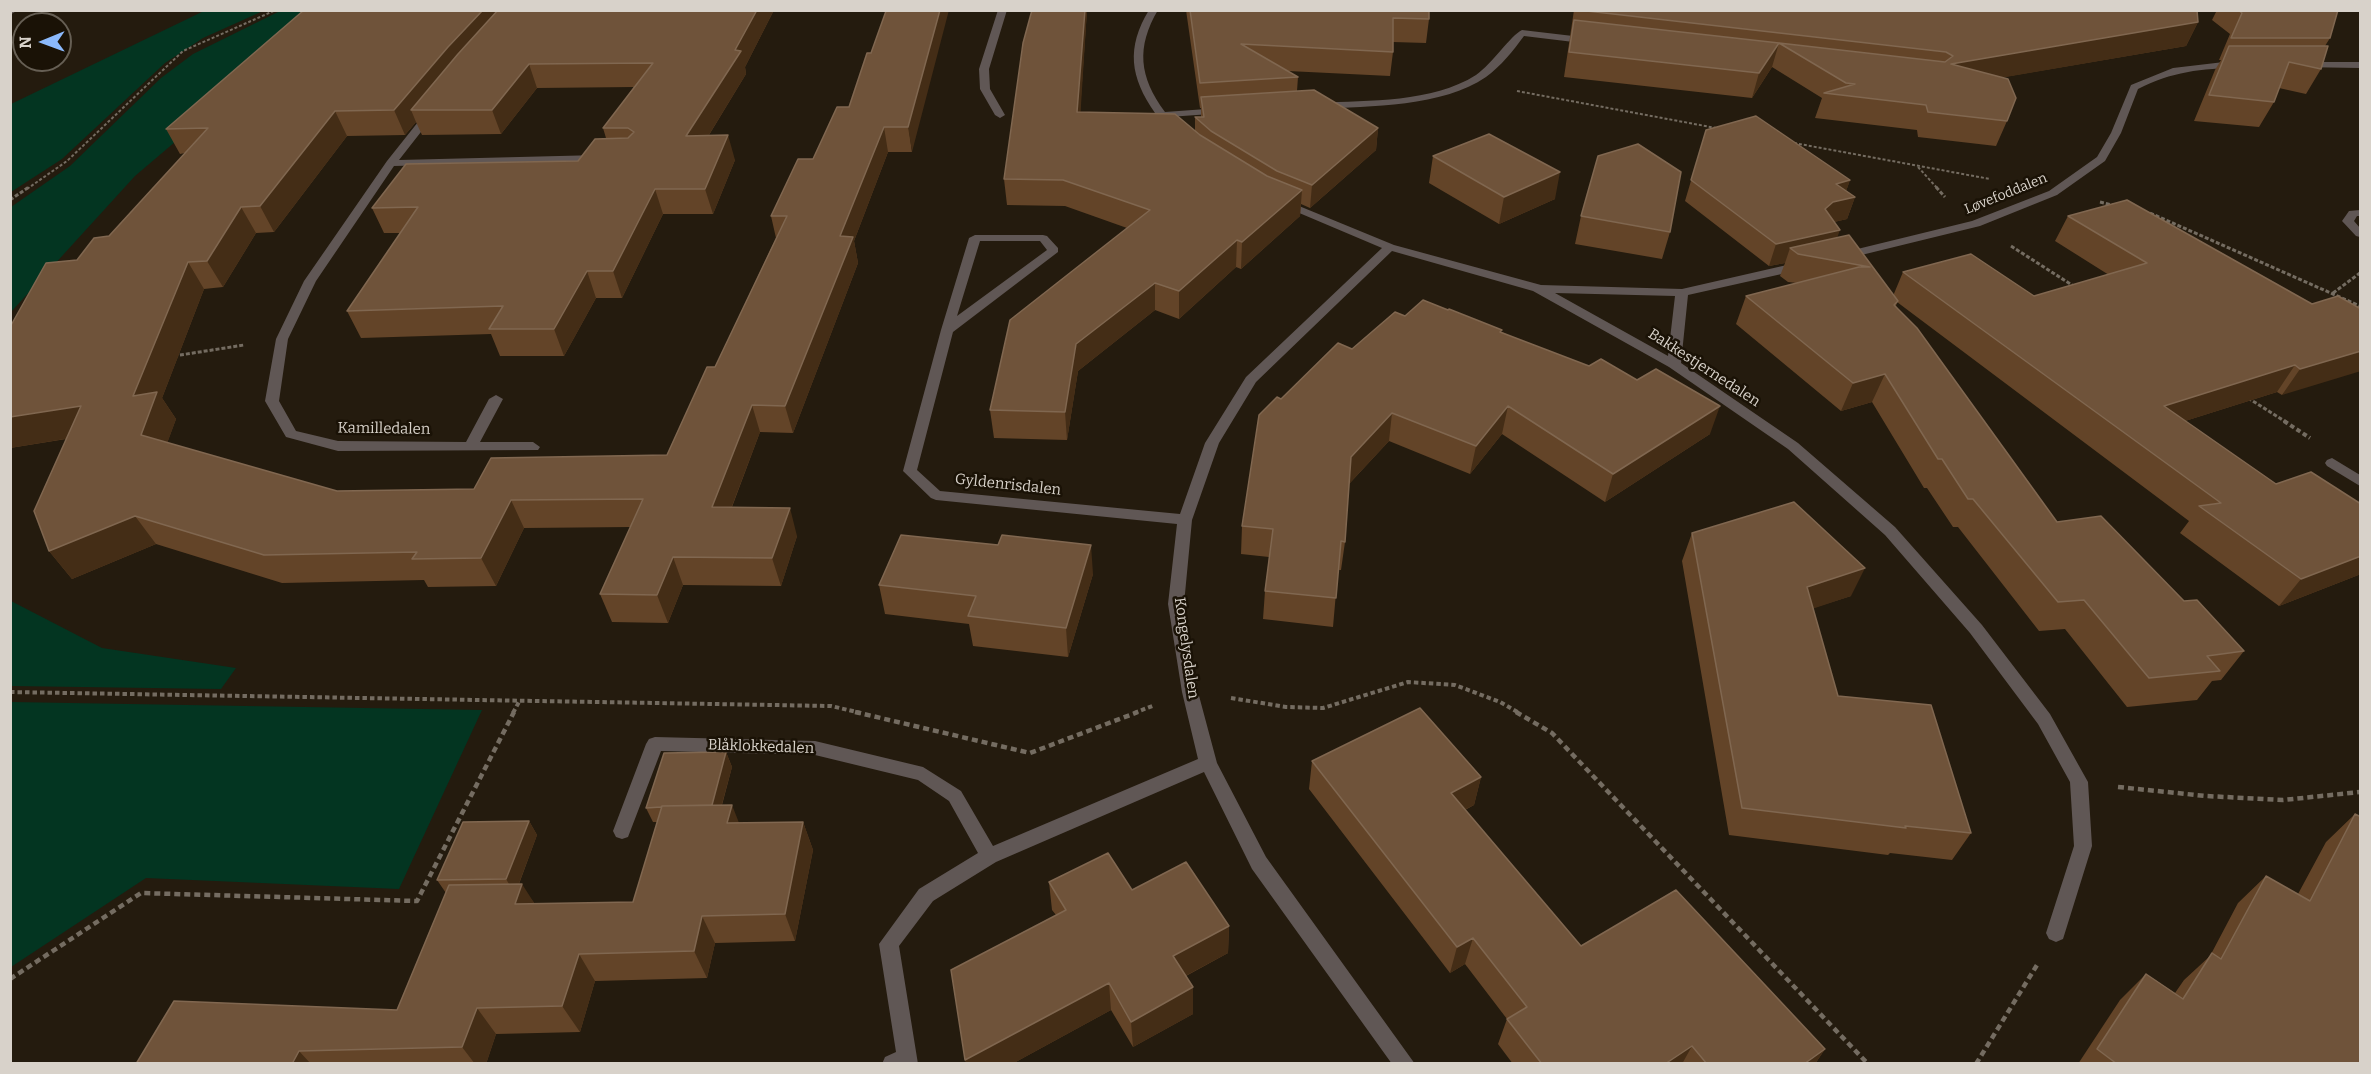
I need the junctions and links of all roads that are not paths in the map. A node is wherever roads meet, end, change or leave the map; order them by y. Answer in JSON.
{"nodes":[{"id":1,"x":1003,"y":10,"type":"edge"},
{"id":2,"x":1154,"y":10,"type":"edge"},
{"id":3,"x":1605,"y":43,"type":"edge"},
{"id":4,"x":2255,"y":65,"type":"edge"},
{"id":5,"x":2290,"y":65,"type":"edge"},
{"id":6,"x":2361,"y":65,"type":"edge"},
{"id":7,"x":441,"y":101,"type":"edge"},
{"id":8,"x":1311,"y":106,"type":"edge"},
{"id":9,"x":1229,"y":111,"type":"edge"},
{"id":10,"x":1000,"y":115,"type":"dead end"},
{"id":11,"x":1160,"y":115,"type":"junction"},
{"id":12,"x":1182,"y":136,"type":"edge"},
{"id":13,"x":611,"y":158,"type":"edge"},
{"id":14,"x":391,"y":163,"type":"junction"},
{"id":15,"x":1271,"y":198,"type":"edge"},
{"id":16,"x":2361,"y":213,"type":"edge"},
{"id":17,"x":2361,"y":234,"type":"edge"},
{"id":18,"x":1389,"y":247,"type":"junction"},
{"id":19,"x":1829,"y":259,"type":"edge"},
{"id":20,"x":1807,"y":264,"type":"edge"},
{"id":21,"x":1537,"y":288,"type":"junction"},
{"id":22,"x":1682,"y":294,"type":"junction"},
{"id":23,"x":947,"y":330,"type":"junction"},
{"id":24,"x":1674,"y":364,"type":"junction"},
{"id":25,"x":496,"y":399,"type":"dead end"},
{"id":26,"x":470,"y":447,"type":"junction"},
{"id":27,"x":532,"y":447,"type":"dead end"},
{"id":28,"x":2332,"y":463,"type":"road end"},
{"id":29,"x":2361,"y":481,"type":"edge"},
{"id":30,"x":1185,"y":520,"type":"junction"},
{"id":31,"x":1208,"y":763,"type":"junction"},
{"id":32,"x":622,"y":831,"type":"dead end"},
{"id":33,"x":989,"y":856,"type":"junction"},
{"id":34,"x":2056,"y":933,"type":"road end"},
{"id":35,"x":902,"y":1062,"type":"edge"},
{"id":36,"x":1405,"y":1064,"type":"edge"}],
"edges":[{"from":1,"to":10,"type":"street"},
{"from":2,"to":11,"type":"street"},
{"from":3,"to":8,"type":"street"},
{"from":4,"to":19,"type":"street","name":"Løvefoddalen"},
{"from":5,"to":6,"type":"street"},
{"from":7,"to":14,"type":"street","name":"Kamilledalen"},
{"from":9,"to":11,"type":"street"},
{"from":11,"to":12,"type":"street"},
{"from":13,"to":14,"type":"street"},
{"from":14,"to":26,"type":"street","name":"Kamilledalen"},
{"from":15,"to":18,"type":"street","name":"Bakkestjernedalen"},
{"from":16,"to":17,"type":"street"},
{"from":18,"to":21,"type":"street","name":"Bakkestjernedalen"},
{"from":18,"to":30,"type":"street","name":"Kongelysdalen"},
{"from":20,"to":22,"type":"street"},
{"from":21,"to":22,"type":"street"},
{"from":21,"to":24,"type":"street","name":"Bakkestjernedalen"},
{"from":22,"to":24,"type":"street"},
{"from":23,"to":23,"type":"street","name":"Gyldenrisdalen"},
{"from":23,"to":30,"type":"street","name":"Gyldenrisdalen"},
{"from":24,"to":34,"type":"street","name":"Bakkestjernedalen"},
{"from":25,"to":26,"type":"street"},
{"from":26,"to":27,"type":"street","name":"Kamilledalen"},
{"from":28,"to":29,"type":"street"},
{"from":30,"to":31,"type":"street","name":"Kongelysdalen"},
{"from":31,"to":33,"type":"street"},
{"from":31,"to":36,"type":"street","name":"Kongelysdalen"},
{"from":32,"to":33,"type":"street","name":"Blåklokkedalen"},
{"from":33,"to":35,"type":"street"}]}
